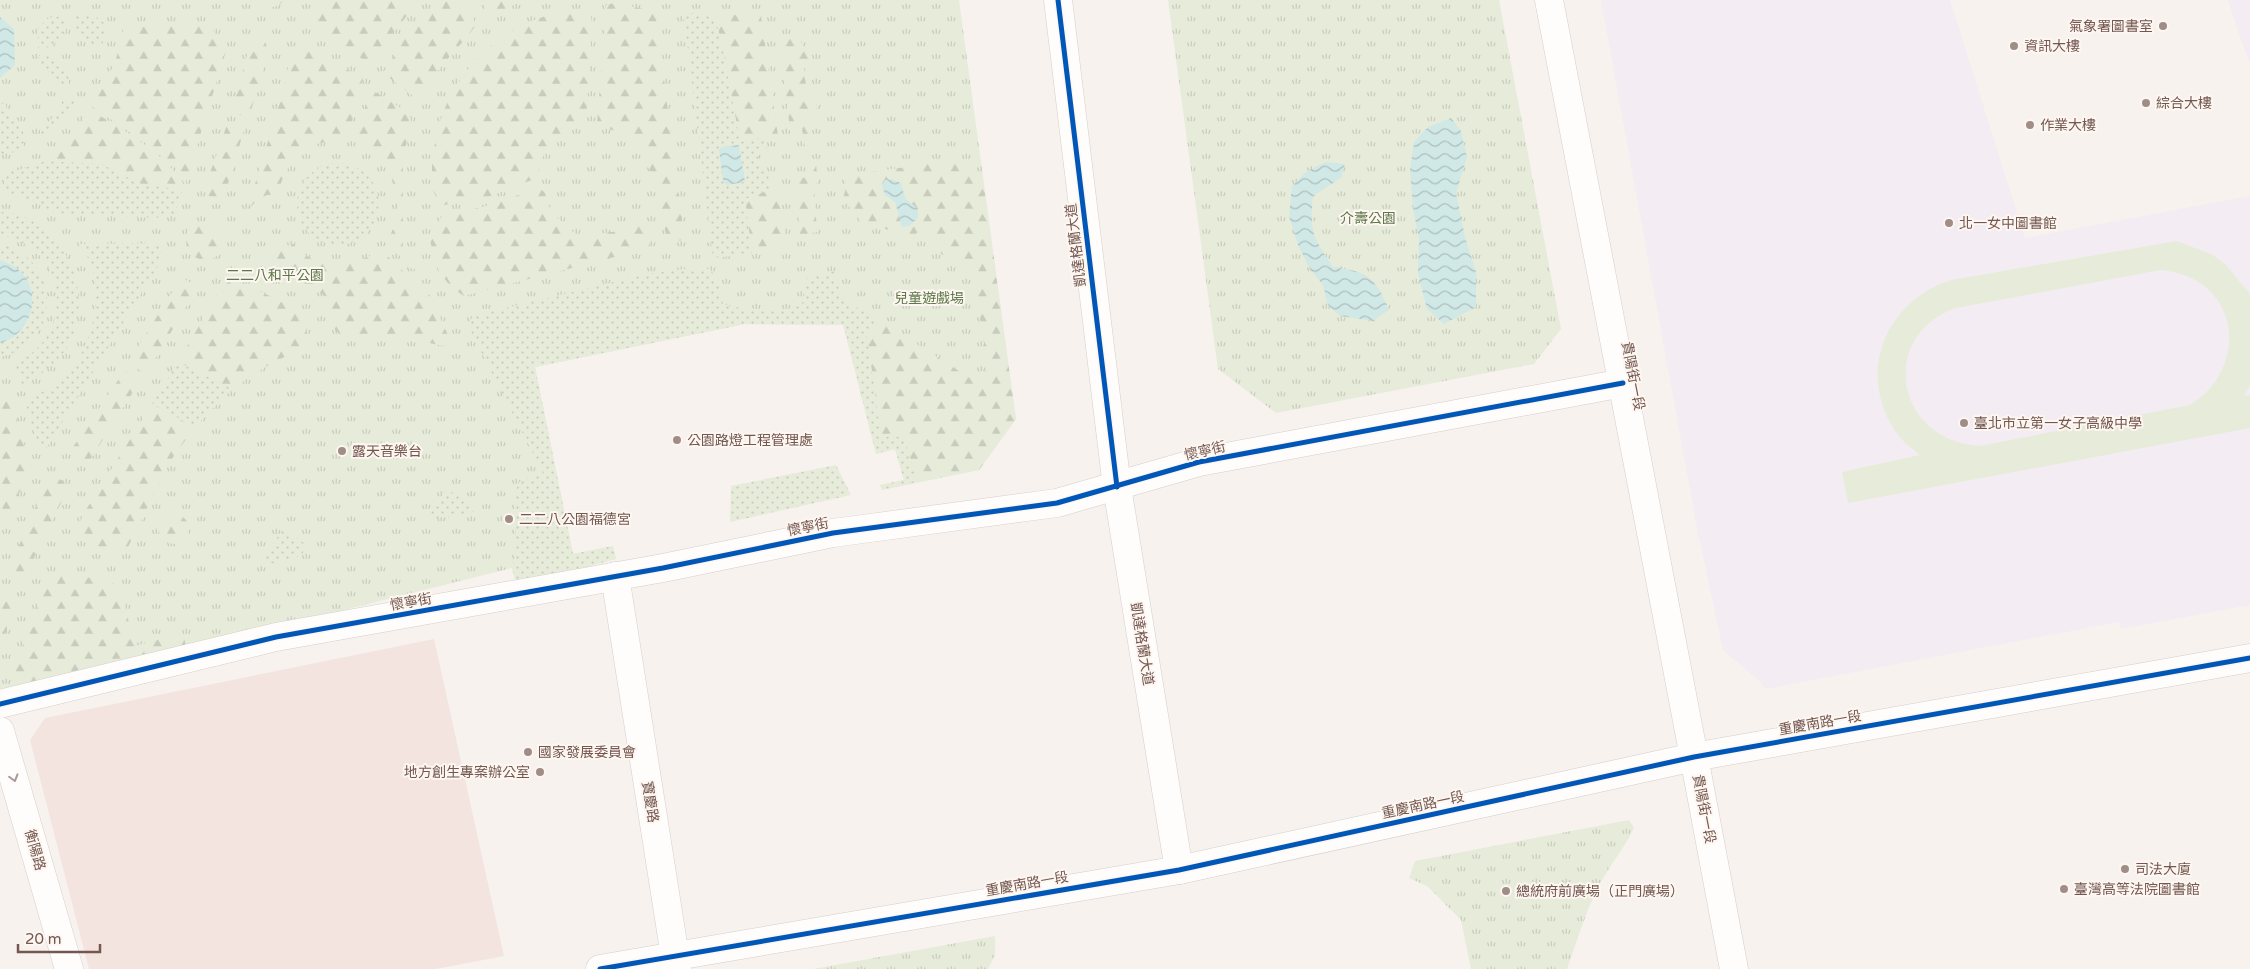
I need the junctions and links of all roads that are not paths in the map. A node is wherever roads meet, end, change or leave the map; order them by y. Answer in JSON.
{"nodes":[{"id":1,"x":1058,"y":0,"type":"edge"},
{"id":2,"x":1549,"y":0,"type":"edge"},
{"id":3,"x":1622,"y":383,"type":"junction"},
{"id":4,"x":1117,"y":487,"type":"junction"},
{"id":5,"x":615,"y":576,"type":"junction"},
{"id":6,"x":2250,"y":658,"type":"edge"},
{"id":7,"x":0,"y":704,"type":"edge"},
{"id":8,"x":0,"y":731,"type":"edge"},
{"id":9,"x":1694,"y":757,"type":"junction"},
{"id":10,"x":1179,"y":870,"type":"junction"},
{"id":11,"x":675,"y":962,"type":"edge"},
{"id":12,"x":69,"y":969,"type":"edge"},
{"id":13,"x":600,"y":969,"type":"edge"},
{"id":14,"x":1734,"y":969,"type":"edge"}],
"edges":[{"from":1,"to":4,"type":"street","name":"凱達格蘭大道"},
{"from":2,"to":3,"type":"street","name":"貴陽街一段"},
{"from":3,"to":4,"type":"street","name":"懷寧街"},
{"from":3,"to":9,"type":"street","name":"貴陽街一段"},
{"from":4,"to":5,"type":"street","name":"懷寧街"},
{"from":4,"to":10,"type":"street","name":"凱達格蘭大道"},
{"from":5,"to":7,"type":"street","name":"懷寧街"},
{"from":5,"to":11,"type":"street","name":"寶慶路"},
{"from":6,"to":9,"type":"street","name":"重慶南路一段"},
{"from":8,"to":12,"type":"street","name":"衡陽路","one_way":true},
{"from":9,"to":10,"type":"street","name":"重慶南路一段"},
{"from":9,"to":14,"type":"street","name":"貴陽街一段"},
{"from":10,"to":11,"type":"street","name":"重慶南路一段"},
{"from":11,"to":13,"type":"street","name":"重慶南路一段"}]}
